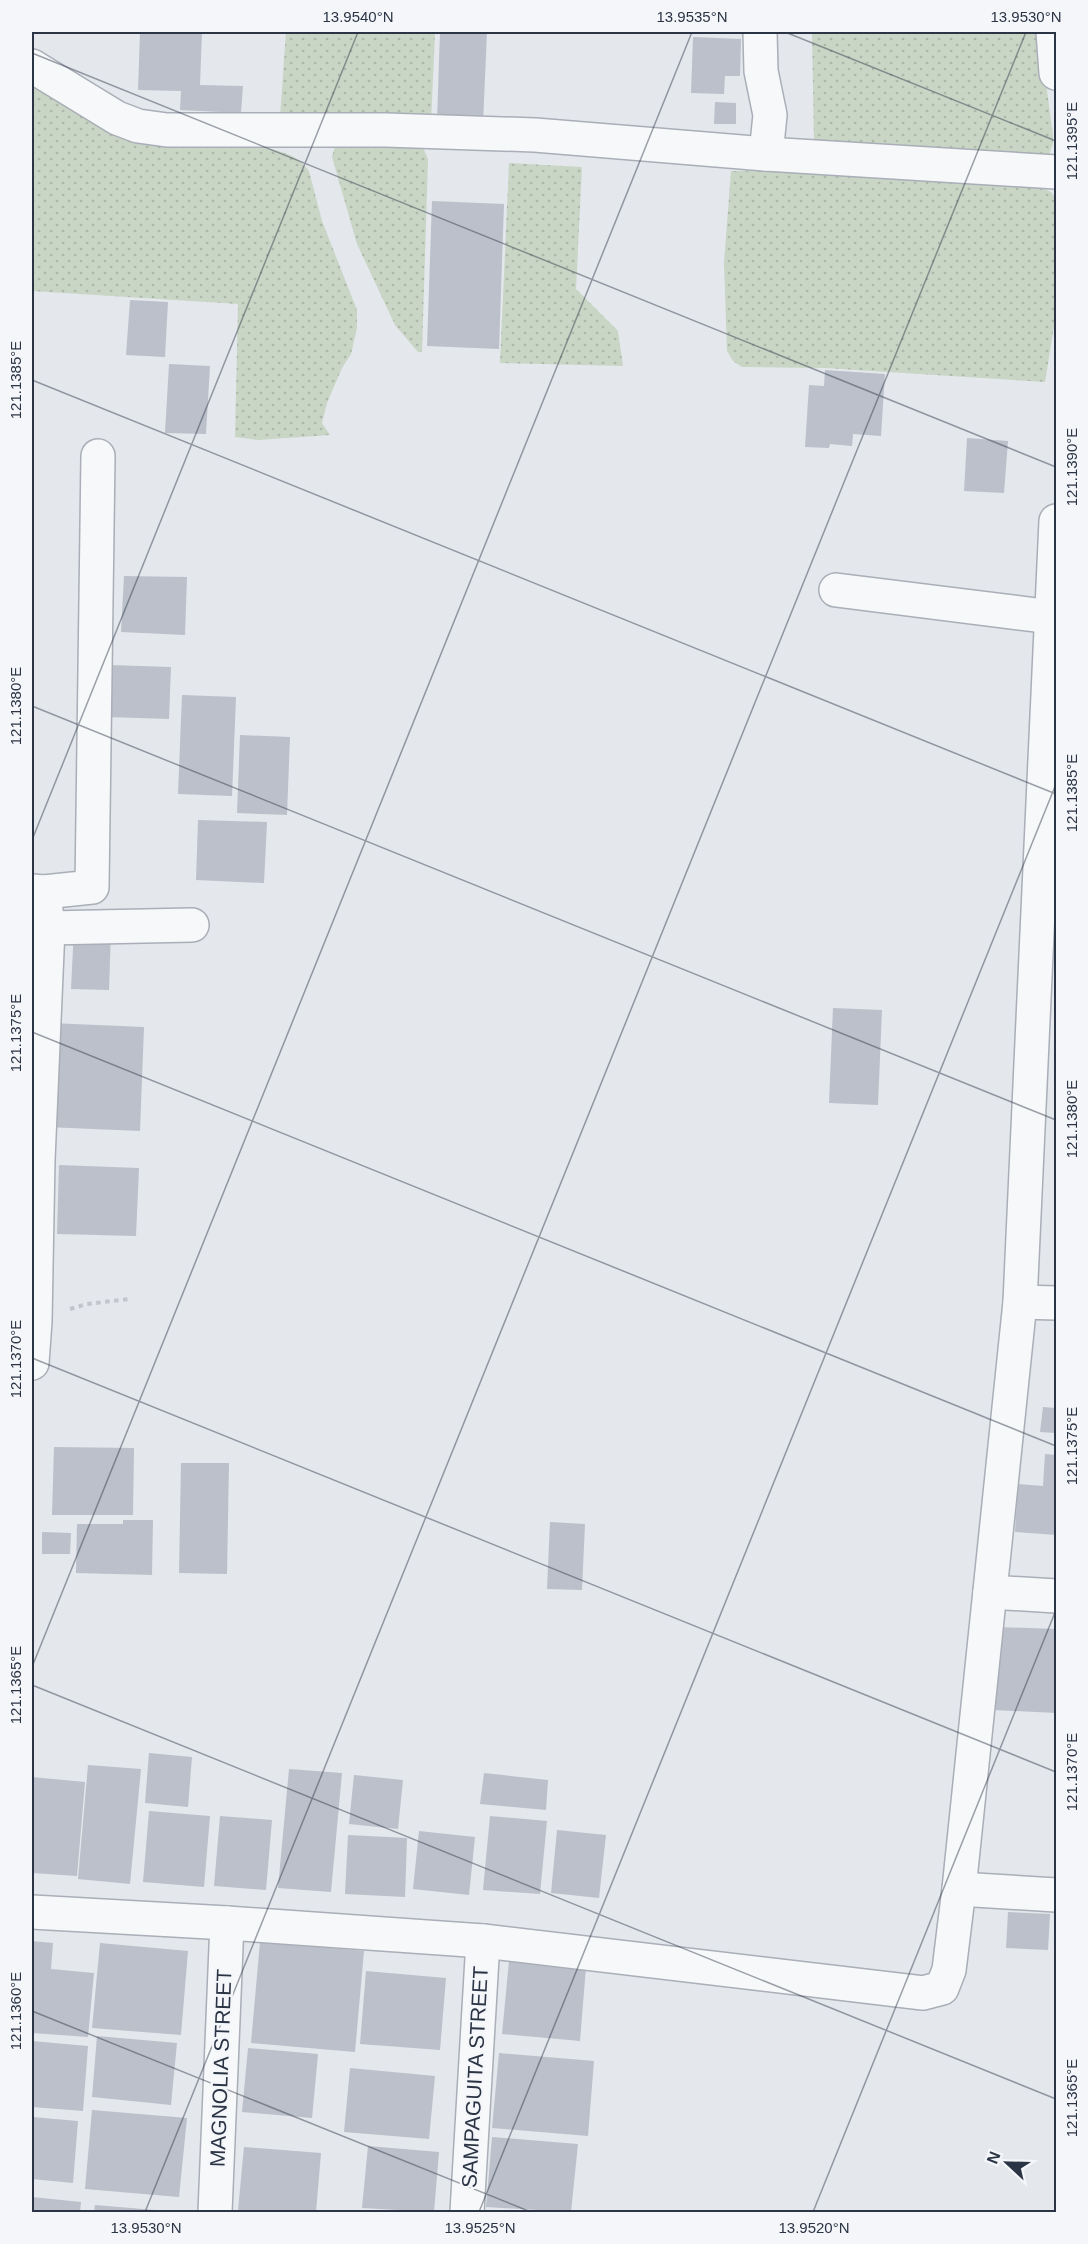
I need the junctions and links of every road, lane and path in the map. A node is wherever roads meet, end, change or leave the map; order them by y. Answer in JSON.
{"nodes":[{"id":1,"x":760,"y":32,"type":"edge"},
{"id":2,"x":1053,"y":32,"type":"edge"},
{"id":3,"x":32,"y":66,"type":"edge"},
{"id":4,"x":1056,"y":73,"type":"edge"},
{"id":5,"x":766,"y":154,"type":"junction"},
{"id":6,"x":1056,"y":172,"type":"edge"},
{"id":7,"x":98,"y":456,"type":"dead end"},
{"id":8,"x":1056,"y":520,"type":"edge"},
{"id":9,"x":836,"y":590,"type":"dead end"},
{"id":10,"x":1052,"y":617,"type":"junction"},
{"id":11,"x":38,"y":892,"type":"edge"},
{"id":12,"x":192,"y":925,"type":"dead end"},
{"id":13,"x":48,"y":928,"type":"junction"},
{"id":14,"x":1045,"y":1029,"type":"edge"},
{"id":15,"x":35,"y":1160,"type":"edge"},
{"id":16,"x":129,"y":1299,"type":"dead end"},
{"id":17,"x":1020,"y":1302,"type":"junction"},
{"id":18,"x":1056,"y":1303,"type":"edge"},
{"id":19,"x":35,"y":1321,"type":"junction"},
{"id":20,"x":32,"y":1363,"type":"edge"},
{"id":21,"x":990,"y":1592,"type":"junction"},
{"id":22,"x":1056,"y":1596,"type":"edge"},
{"id":23,"x":959,"y":1889,"type":"junction"},
{"id":24,"x":1056,"y":1895,"type":"edge"},
{"id":25,"x":32,"y":1912,"type":"edge"},
{"id":26,"x":227,"y":1923,"type":"junction"},
{"id":27,"x":483,"y":1941,"type":"junction"},
{"id":28,"x":215,"y":2212,"type":"edge"},
{"id":29,"x":467,"y":2212,"type":"edge"}],
"edges":[{"from":1,"to":5,"type":"street"},
{"from":2,"to":4,"type":"street"},
{"from":3,"to":5,"type":"street"},
{"from":5,"to":6,"type":"street"},
{"from":7,"to":11,"type":"street"},
{"from":8,"to":10,"type":"street"},
{"from":9,"to":10,"type":"street"},
{"from":10,"to":14,"type":"street"},
{"from":11,"to":13,"type":"street"},
{"from":12,"to":13,"type":"street"},
{"from":13,"to":15,"type":"street"},
{"from":14,"to":17,"type":"street"},
{"from":15,"to":19,"type":"street"},
{"from":16,"to":19,"type":"path"},
{"from":17,"to":18,"type":"street"},
{"from":17,"to":21,"type":"street"},
{"from":19,"to":20,"type":"street"},
{"from":21,"to":22,"type":"street"},
{"from":21,"to":23,"type":"street"},
{"from":23,"to":24,"type":"street"},
{"from":23,"to":27,"type":"street"},
{"from":25,"to":26,"type":"street"},
{"from":26,"to":27,"type":"street"},
{"from":26,"to":28,"type":"street","name":"MAGNOLIA STREET"},
{"from":27,"to":29,"type":"street","name":"SAMPAGUITA STREET"}]}
